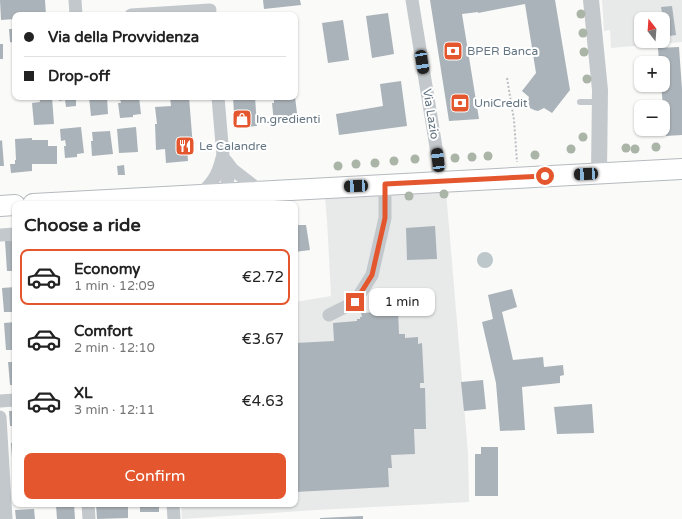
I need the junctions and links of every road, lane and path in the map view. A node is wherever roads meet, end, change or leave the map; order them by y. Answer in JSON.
{"nodes":[{"id":1,"x":75,"y":0,"type":"edge"},
{"id":2,"x":412,"y":0,"type":"edge"},
{"id":3,"x":591,"y":0,"type":"edge"},
{"id":4,"x":210,"y":8,"type":"edge"},
{"id":5,"x":76,"y":12,"type":"edge"},
{"id":6,"x":165,"y":12,"type":"edge"},
{"id":7,"x":507,"y":78,"type":"dead end"},
{"id":8,"x":218,"y":100,"type":"edge"},
{"id":9,"x":580,"y":102,"type":"dead end"},
{"id":10,"x":600,"y":102,"type":"junction"},
{"id":11,"x":223,"y":156,"type":"junction"},
{"id":12,"x":517,"y":162,"type":"dead end"},
{"id":13,"x":682,"y":168,"type":"edge"},
{"id":14,"x":599,"y":173,"type":"junction"},
{"id":15,"x":438,"y":181,"type":"junction"},
{"id":16,"x":385,"y":184,"type":"junction"},
{"id":17,"x":260,"y":191,"type":"junction"},
{"id":18,"x":225,"y":193,"type":"junction"},
{"id":19,"x":193,"y":198,"type":"edge"},
{"id":20,"x":162,"y":200,"type":"edge"},
{"id":21,"x":130,"y":201,"type":"edge"},
{"id":22,"x":12,"y":205,"type":"edge"},
{"id":23,"x":0,"y":206,"type":"edge"},
{"id":24,"x":12,"y":234,"type":"edge"},
{"id":25,"x":0,"y":235,"type":"edge"},
{"id":26,"x":329,"y":315,"type":"dead end"},
{"id":27,"x":12,"y":400,"type":"edge"},
{"id":28,"x":0,"y":401,"type":"edge"},
{"id":29,"x":0,"y":417,"type":"edge"},
{"id":30,"x":88,"y":507,"type":"edge"},
{"id":31,"x":174,"y":507,"type":"edge"},
{"id":32,"x":6,"y":519,"type":"edge"},
{"id":33,"x":89,"y":519,"type":"edge"},
{"id":34,"x":174,"y":519,"type":"edge"}],
"edges":[{"from":1,"to":5,"type":"street"},
{"from":2,"to":15,"type":"street","name":"Via Lazio"},
{"from":3,"to":10,"type":"street"},
{"from":4,"to":6,"type":"street"},
{"from":7,"to":12,"type":"path"},
{"from":8,"to":11,"type":"street"},
{"from":9,"to":10,"type":"lane"},
{"from":10,"to":14,"type":"street"},
{"from":11,"to":17,"type":"street"},
{"from":11,"to":18,"type":"street"},
{"from":11,"to":19,"type":"street"},
{"from":13,"to":14,"type":"main road"},
{"from":14,"to":15,"type":"main road"},
{"from":15,"to":16,"type":"main road"},
{"from":16,"to":17,"type":"main road"},
{"from":16,"to":26,"type":"street"},
{"from":17,"to":18,"type":"main road"},
{"from":18,"to":19,"type":"main road"},
{"from":19,"to":20,"type":"main road"},
{"from":20,"to":21,"type":"main road"},
{"from":22,"to":23,"type":"main road"},
{"from":24,"to":25,"type":"street"},
{"from":27,"to":28,"type":"street"},
{"from":29,"to":32,"type":"street"},
{"from":30,"to":33,"type":"street"},
{"from":31,"to":34,"type":"street"}]}
